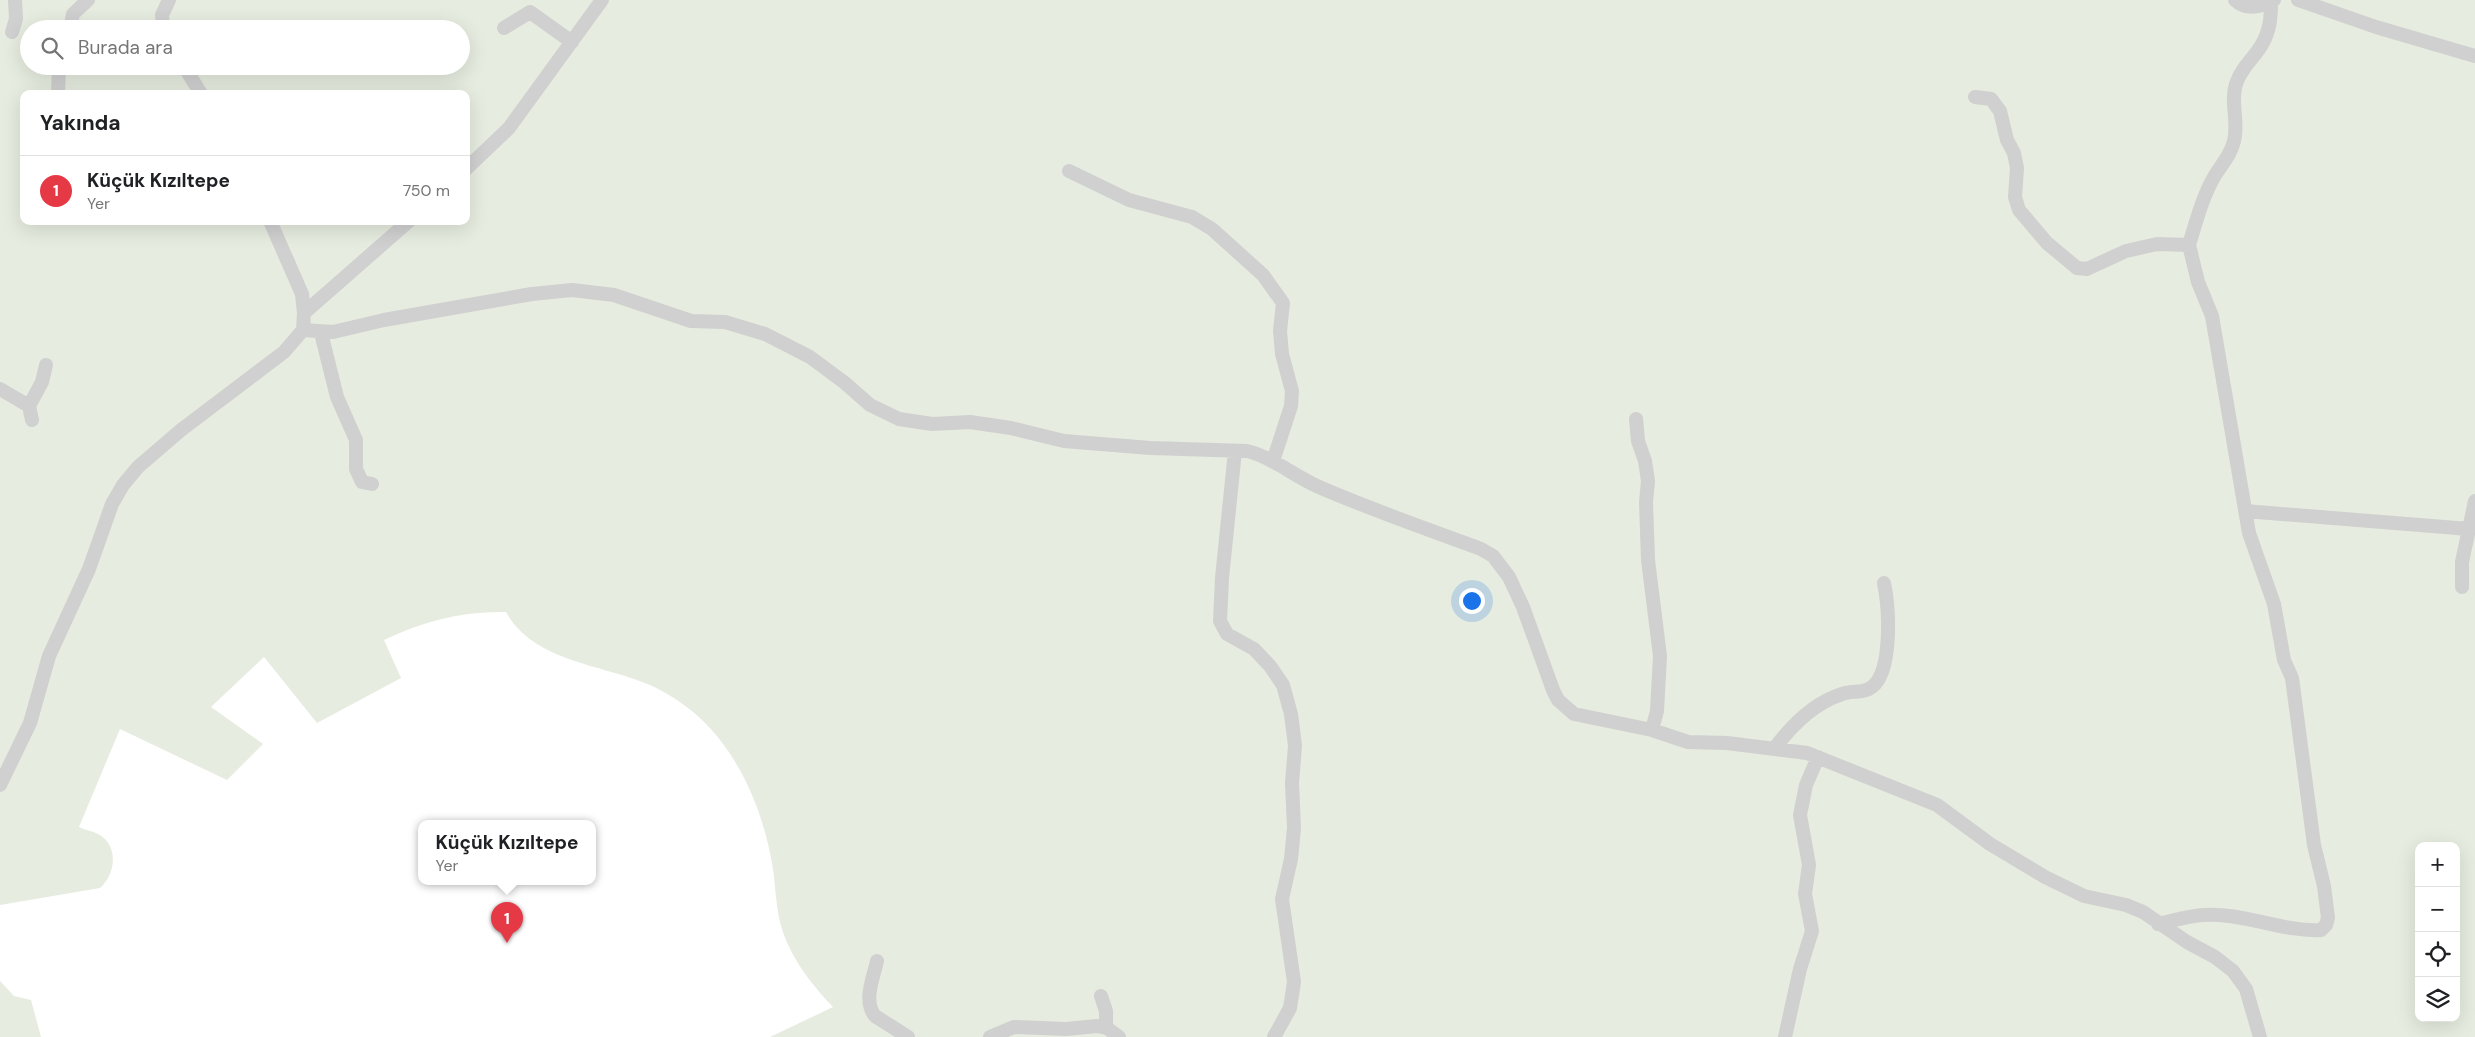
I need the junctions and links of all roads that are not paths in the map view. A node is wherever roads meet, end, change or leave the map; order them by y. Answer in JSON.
{"nodes":[{"id":1,"x":15,"y":0,"type":"edge"},
{"id":2,"x":88,"y":0,"type":"edge"},
{"id":3,"x":602,"y":0,"type":"edge"},
{"id":4,"x":2235,"y":0,"type":"edge"},
{"id":5,"x":2298,"y":0,"type":"edge"},
{"id":6,"x":166,"y":1,"type":"edge"},
{"id":7,"x":2273,"y":1,"type":"edge"},
{"id":8,"x":72,"y":20,"type":"edge"},
{"id":9,"x":162,"y":20,"type":"edge"},
{"id":10,"x":504,"y":28,"type":"dead end"},
{"id":11,"x":12,"y":32,"type":"dead end"},
{"id":12,"x":572,"y":42,"type":"junction"},
{"id":13,"x":2475,"y":56,"type":"edge"},
{"id":14,"x":58,"y":75,"type":"edge"},
{"id":15,"x":189,"y":75,"type":"edge"},
{"id":16,"x":58,"y":90,"type":"edge"},
{"id":17,"x":199,"y":90,"type":"edge"},
{"id":18,"x":1975,"y":96,"type":"dead end"},
{"id":19,"x":470,"y":165,"type":"edge"},
{"id":20,"x":1069,"y":171,"type":"dead end"},
{"id":21,"x":272,"y":225,"type":"edge"},
{"id":22,"x":404,"y":225,"type":"edge"},
{"id":23,"x":2189,"y":245,"type":"junction"},
{"id":24,"x":304,"y":313,"type":"junction"},
{"id":25,"x":303,"y":330,"type":"junction"},
{"id":26,"x":321,"y":333,"type":"junction"},
{"id":27,"x":46,"y":365,"type":"dead end"},
{"id":28,"x":0,"y":390,"type":"edge"},
{"id":29,"x":1636,"y":419,"type":"dead end"},
{"id":30,"x":1235,"y":451,"type":"junction"},
{"id":31,"x":1273,"y":461,"type":"junction"},
{"id":32,"x":372,"y":484,"type":"dead end"},
{"id":33,"x":2475,"y":501,"type":"edge"},
{"id":34,"x":2245,"y":511,"type":"junction"},
{"id":35,"x":2470,"y":529,"type":"junction"},
{"id":36,"x":1884,"y":583,"type":"dead end"},
{"id":37,"x":2462,"y":587,"type":"dead end"},
{"id":38,"x":1652,"y":730,"type":"junction"},
{"id":39,"x":1774,"y":749,"type":"junction"},
{"id":40,"x":1818,"y":757,"type":"junction"},
{"id":41,"x":0,"y":785,"type":"edge"},
{"id":42,"x":2158,"y":924,"type":"junction"},
{"id":43,"x":877,"y":961,"type":"dead end"},
{"id":44,"x":1100,"y":996,"type":"dead end"},
{"id":45,"x":1106,"y":1028,"type":"junction"},
{"id":46,"x":908,"y":1037,"type":"edge"},
{"id":47,"x":990,"y":1037,"type":"edge"},
{"id":48,"x":1119,"y":1037,"type":"edge"},
{"id":49,"x":1274,"y":1037,"type":"edge"},
{"id":50,"x":1785,"y":1037,"type":"edge"},
{"id":51,"x":2260,"y":1037,"type":"edge"}],
"edges":[{"from":1,"to":11,"type":"street"},
{"from":2,"to":8,"type":"street"},
{"from":3,"to":12,"type":"street"},
{"from":4,"to":7,"type":"street"},
{"from":5,"to":13,"type":"street"},
{"from":6,"to":9,"type":"street"},
{"from":7,"to":23,"type":"street"},
{"from":10,"to":12,"type":"street"},
{"from":12,"to":19,"type":"street"},
{"from":14,"to":16,"type":"street"},
{"from":15,"to":17,"type":"street"},
{"from":18,"to":23,"type":"street"},
{"from":20,"to":31,"type":"street"},
{"from":21,"to":24,"type":"street"},
{"from":22,"to":24,"type":"street"},
{"from":23,"to":34,"type":"street"},
{"from":24,"to":25,"type":"street"},
{"from":25,"to":26,"type":"street"},
{"from":25,"to":41,"type":"street"},
{"from":26,"to":30,"type":"street"},
{"from":26,"to":32,"type":"street"},
{"from":27,"to":28,"type":"street"},
{"from":29,"to":38,"type":"street"},
{"from":30,"to":31,"type":"street"},
{"from":30,"to":49,"type":"street"},
{"from":31,"to":38,"type":"street"},
{"from":33,"to":35,"type":"street"},
{"from":34,"to":35,"type":"street"},
{"from":34,"to":42,"type":"street"},
{"from":35,"to":37,"type":"street"},
{"from":36,"to":39,"type":"street"},
{"from":38,"to":39,"type":"street"},
{"from":39,"to":40,"type":"street"},
{"from":40,"to":42,"type":"street"},
{"from":40,"to":50,"type":"street"},
{"from":42,"to":51,"type":"street"},
{"from":43,"to":46,"type":"street"},
{"from":44,"to":45,"type":"street"},
{"from":45,"to":47,"type":"street"},
{"from":45,"to":48,"type":"street"}]}
